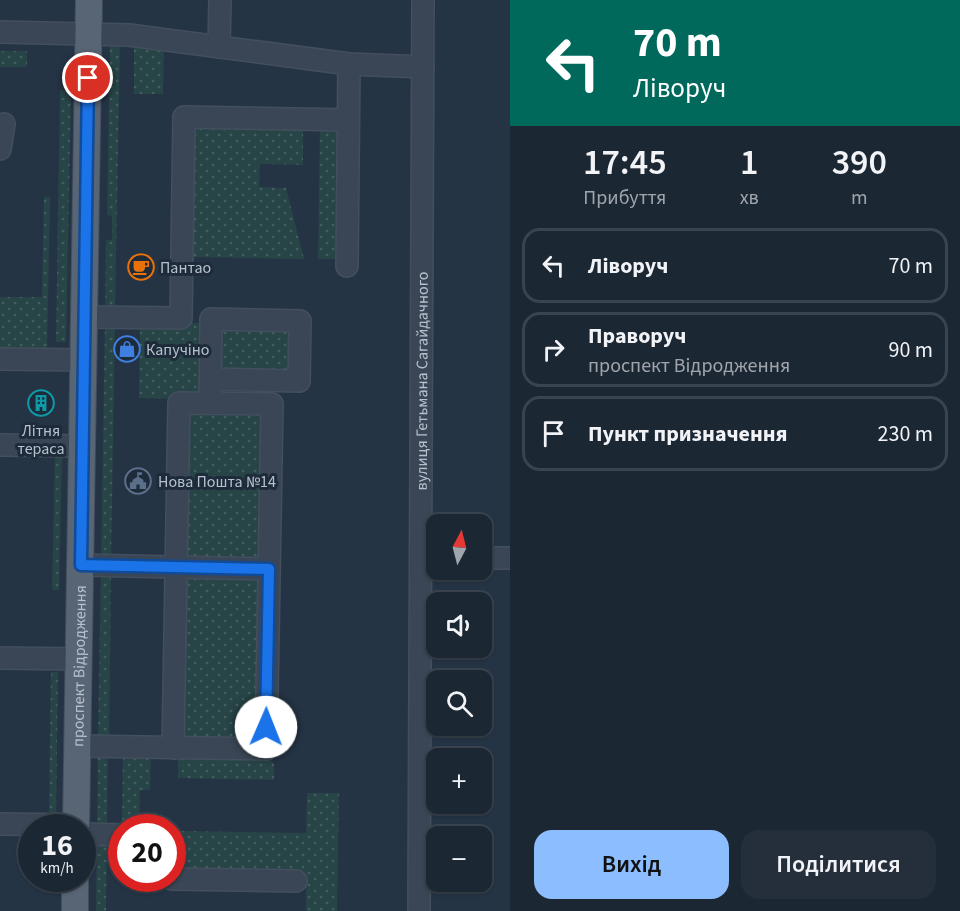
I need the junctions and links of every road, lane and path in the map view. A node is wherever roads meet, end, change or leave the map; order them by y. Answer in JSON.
{"nodes":[{"id":1,"x":89,"y":0,"type":"edge"},
{"id":2,"x":220,"y":0,"type":"edge"},
{"id":3,"x":423,"y":0,"type":"edge"},
{"id":4,"x":0,"y":32,"type":"edge"},
{"id":5,"x":89,"y":34,"type":"junction"},
{"id":6,"x":219,"y":47,"type":"junction"},
{"id":7,"x":349,"y":64,"type":"junction"},
{"id":8,"x":423,"y":67,"type":"junction"},
{"id":9,"x":348,"y":120,"type":"junction"},
{"id":10,"x":4,"y":124,"type":"dead end"},
{"id":11,"x":0,"y":149,"type":"edge"},
{"id":12,"x":346,"y":266,"type":"dead end"},
{"id":13,"x":85,"y":317,"type":"junction"},
{"id":14,"x":0,"y":359,"type":"edge"},
{"id":15,"x":84,"y":360,"type":"junction"},
{"id":16,"x":210,"y":380,"type":"junction"},
{"id":17,"x":210,"y":403,"type":"junction"},
{"id":18,"x":0,"y":445,"type":"edge"},
{"id":19,"x":83,"y":446,"type":"junction"},
{"id":20,"x":428,"y":514,"type":"edge"},
{"id":21,"x":492,"y":558,"type":"edge"},
{"id":22,"x":510,"y":558,"type":"edge"},
{"id":23,"x":81,"y":565,"type":"junction"},
{"id":24,"x":176,"y":567,"type":"junction"},
{"id":25,"x":269,"y":569,"type":"junction"},
{"id":26,"x":428,"y":580,"type":"edge"},
{"id":27,"x":0,"y":658,"type":"edge"},
{"id":28,"x":79,"y":658,"type":"junction"},
{"id":29,"x":78,"y":746,"type":"junction"},
{"id":30,"x":173,"y":748,"type":"junction"},
{"id":31,"x":78,"y":814,"type":"edge"},
{"id":32,"x":0,"y":824,"type":"edge"},
{"id":33,"x":18,"y":825,"type":"edge"},
{"id":34,"x":186,"y":879,"type":"edge"},
{"id":35,"x":296,"y":881,"type":"dead end"},
{"id":36,"x":75,"y":892,"type":"edge"},
{"id":37,"x":75,"y":911,"type":"edge"},
{"id":38,"x":419,"y":911,"type":"edge"}],
"edges":[{"from":1,"to":5,"type":"main road","name":"проспект Відродження"},
{"from":2,"to":6,"type":"street"},
{"from":3,"to":8,"type":"street","name":"вулиця Гетьмана Сагайдачного"},
{"from":4,"to":5,"type":"street"},
{"from":5,"to":6,"type":"street"},
{"from":5,"to":13,"type":"main road","name":"проспект Відродження"},
{"from":6,"to":7,"type":"street"},
{"from":7,"to":8,"type":"street"},
{"from":7,"to":9,"type":"street"},
{"from":8,"to":20,"type":"street","name":"вулиця Гетьмана Сагайдачного"},
{"from":9,"to":12,"type":"street"},
{"from":9,"to":13,"type":"street"},
{"from":10,"to":11,"type":"street"},
{"from":13,"to":15,"type":"main road","name":"проспект Відродження"},
{"from":14,"to":15,"type":"street"},
{"from":15,"to":19,"type":"main road","name":"проспект Відродження"},
{"from":16,"to":16,"type":"street"},
{"from":16,"to":17,"type":"street"},
{"from":17,"to":24,"type":"street"},
{"from":17,"to":25,"type":"street"},
{"from":18,"to":19,"type":"street"},
{"from":19,"to":23,"type":"main road","name":"проспект Відродження"},
{"from":21,"to":22,"type":"street"},
{"from":23,"to":24,"type":"street"},
{"from":23,"to":28,"type":"main road","name":"проспект Відродження"},
{"from":24,"to":25,"type":"street"},
{"from":24,"to":30,"type":"street"},
{"from":25,"to":30,"type":"street"},
{"from":26,"to":38,"type":"street","name":"вулиця Гетьмана Сагайдачного"},
{"from":27,"to":28,"type":"street"},
{"from":28,"to":29,"type":"main road","name":"проспект Відродження"},
{"from":29,"to":30,"type":"street"},
{"from":29,"to":31,"type":"main road","name":"проспект Відродження"},
{"from":32,"to":33,"type":"street"},
{"from":34,"to":35,"type":"street"},
{"from":36,"to":37,"type":"main road"}]}
